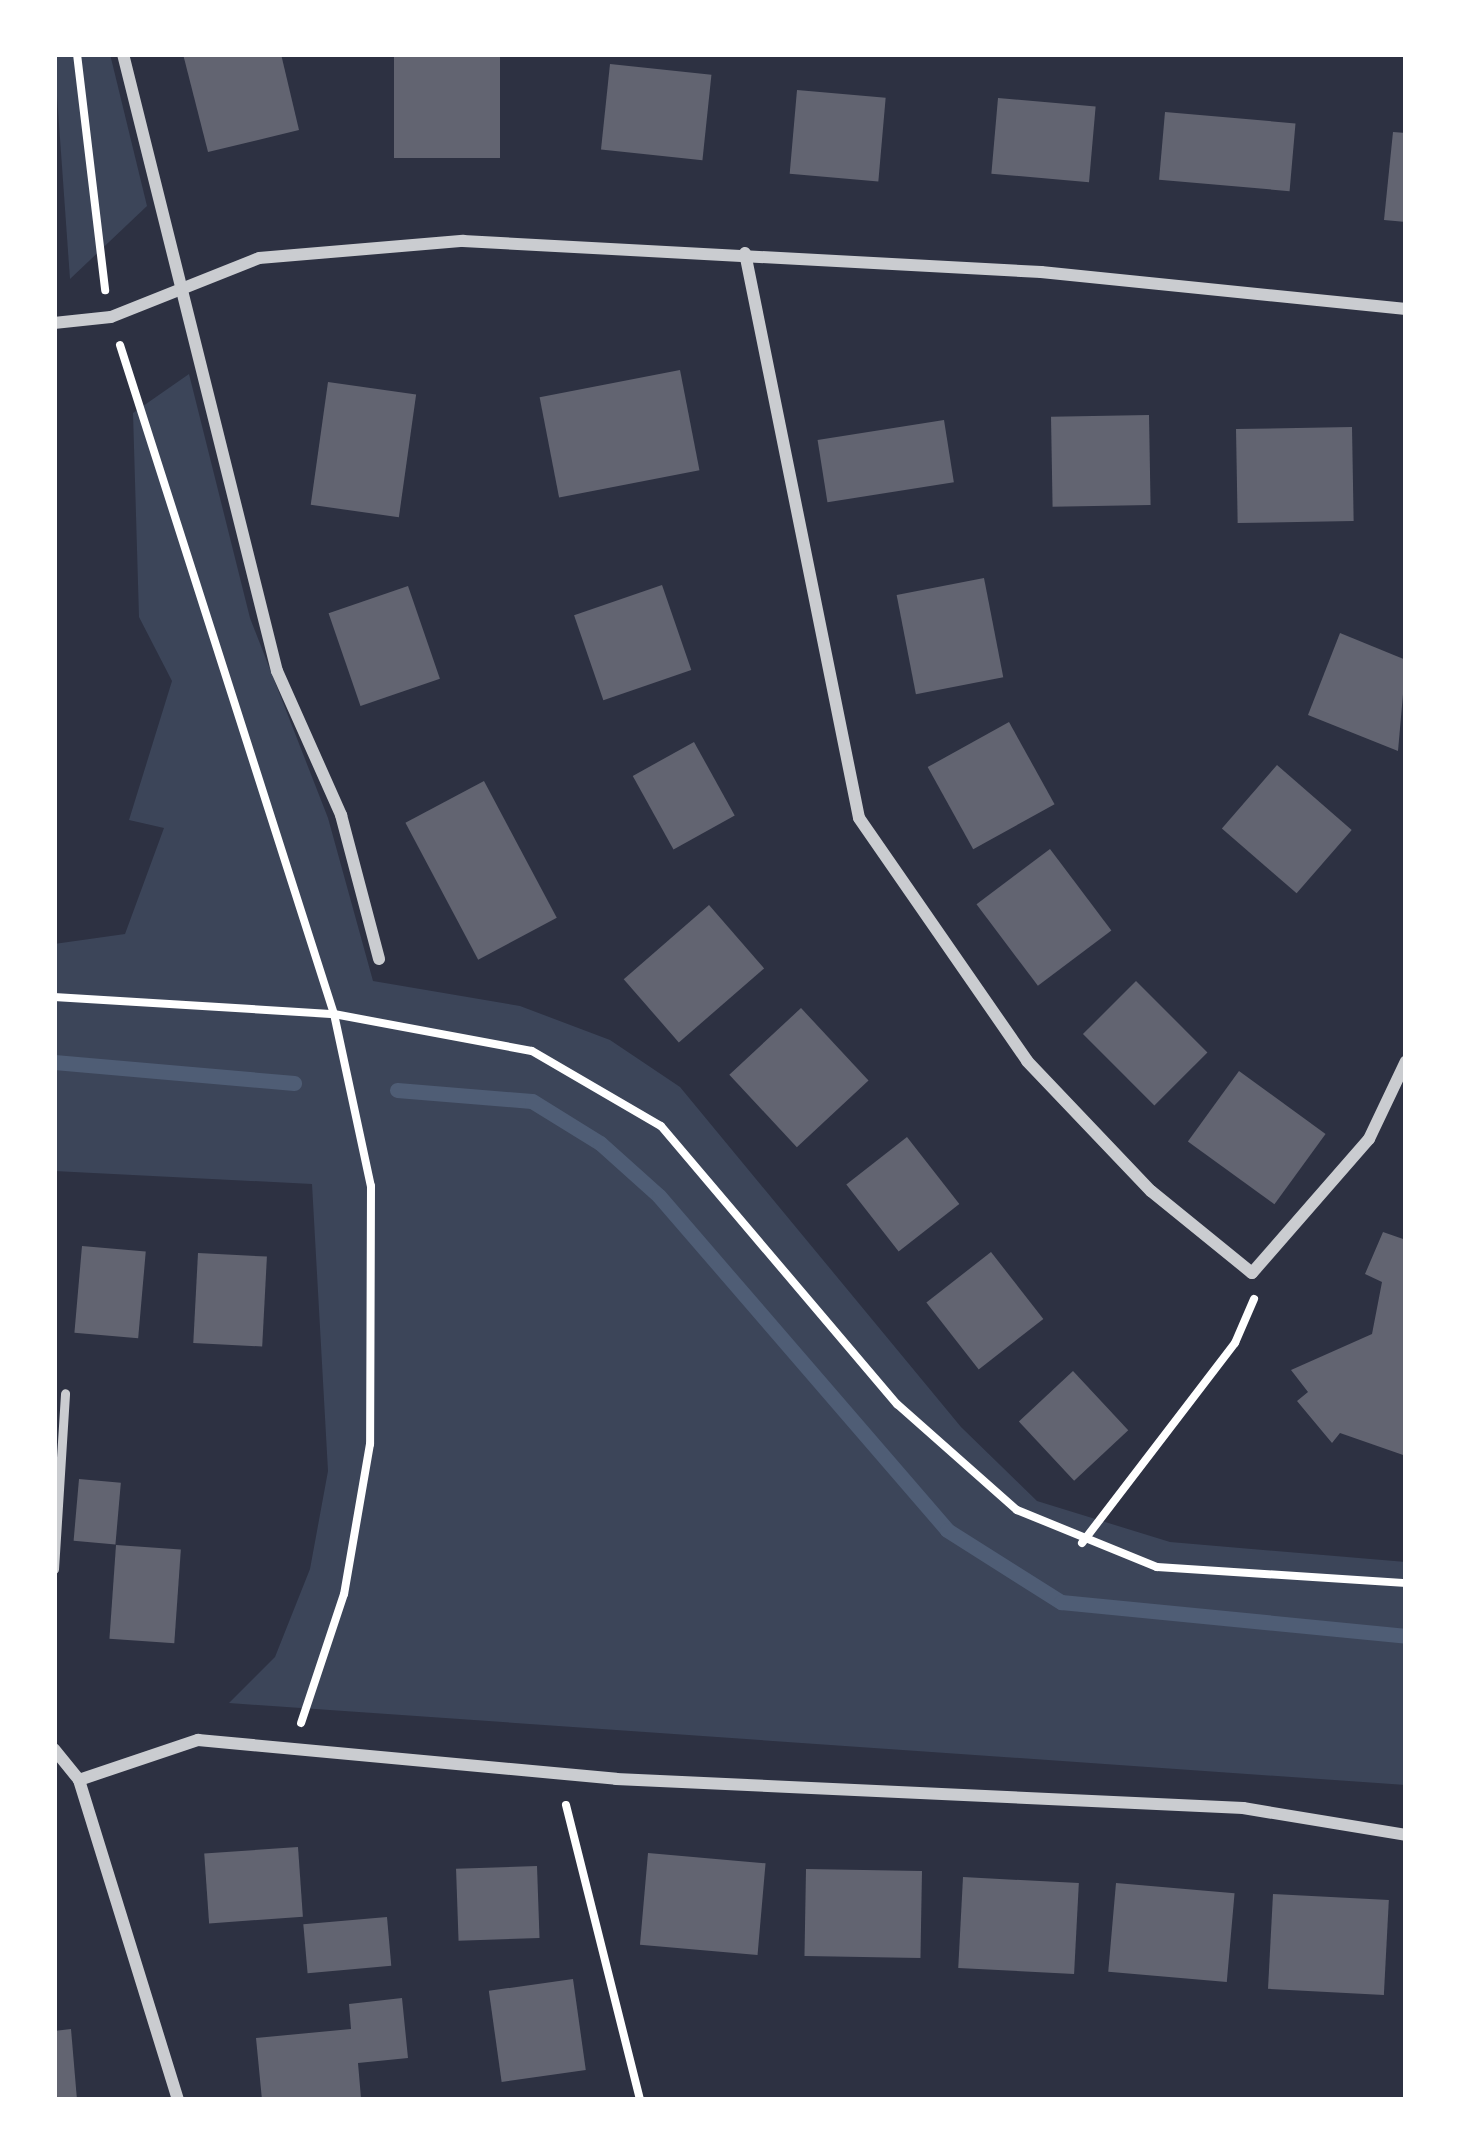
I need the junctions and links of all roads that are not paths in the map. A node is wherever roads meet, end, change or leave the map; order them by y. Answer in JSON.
{"nodes":[{"id":1,"x":123,"y":54,"type":"edge"},
{"id":2,"x":745,"y":253,"type":"junction"},
{"id":3,"x":180,"y":288,"type":"junction"},
{"id":4,"x":1406,"y":309,"type":"edge"},
{"id":5,"x":54,"y":323,"type":"edge"},
{"id":6,"x":379,"y":958,"type":"dead end"},
{"id":7,"x":1406,"y":1061,"type":"edge"},
{"id":8,"x":65,"y":1393,"type":"dead end"},
{"id":9,"x":54,"y":1569,"type":"edge"},
{"id":10,"x":54,"y":1749,"type":"edge"},
{"id":11,"x":80,"y":1780,"type":"junction"},
{"id":12,"x":1406,"y":1835,"type":"edge"},
{"id":13,"x":178,"y":2100,"type":"edge"}],
"edges":[{"from":1,"to":3,"type":"street"},
{"from":2,"to":3,"type":"street"},
{"from":2,"to":4,"type":"street"},
{"from":2,"to":7,"type":"street"},
{"from":3,"to":5,"type":"street"},
{"from":3,"to":6,"type":"street"},
{"from":8,"to":9,"type":"lane"},
{"from":10,"to":11,"type":"street"},
{"from":11,"to":12,"type":"street"},
{"from":11,"to":13,"type":"street"}]}
